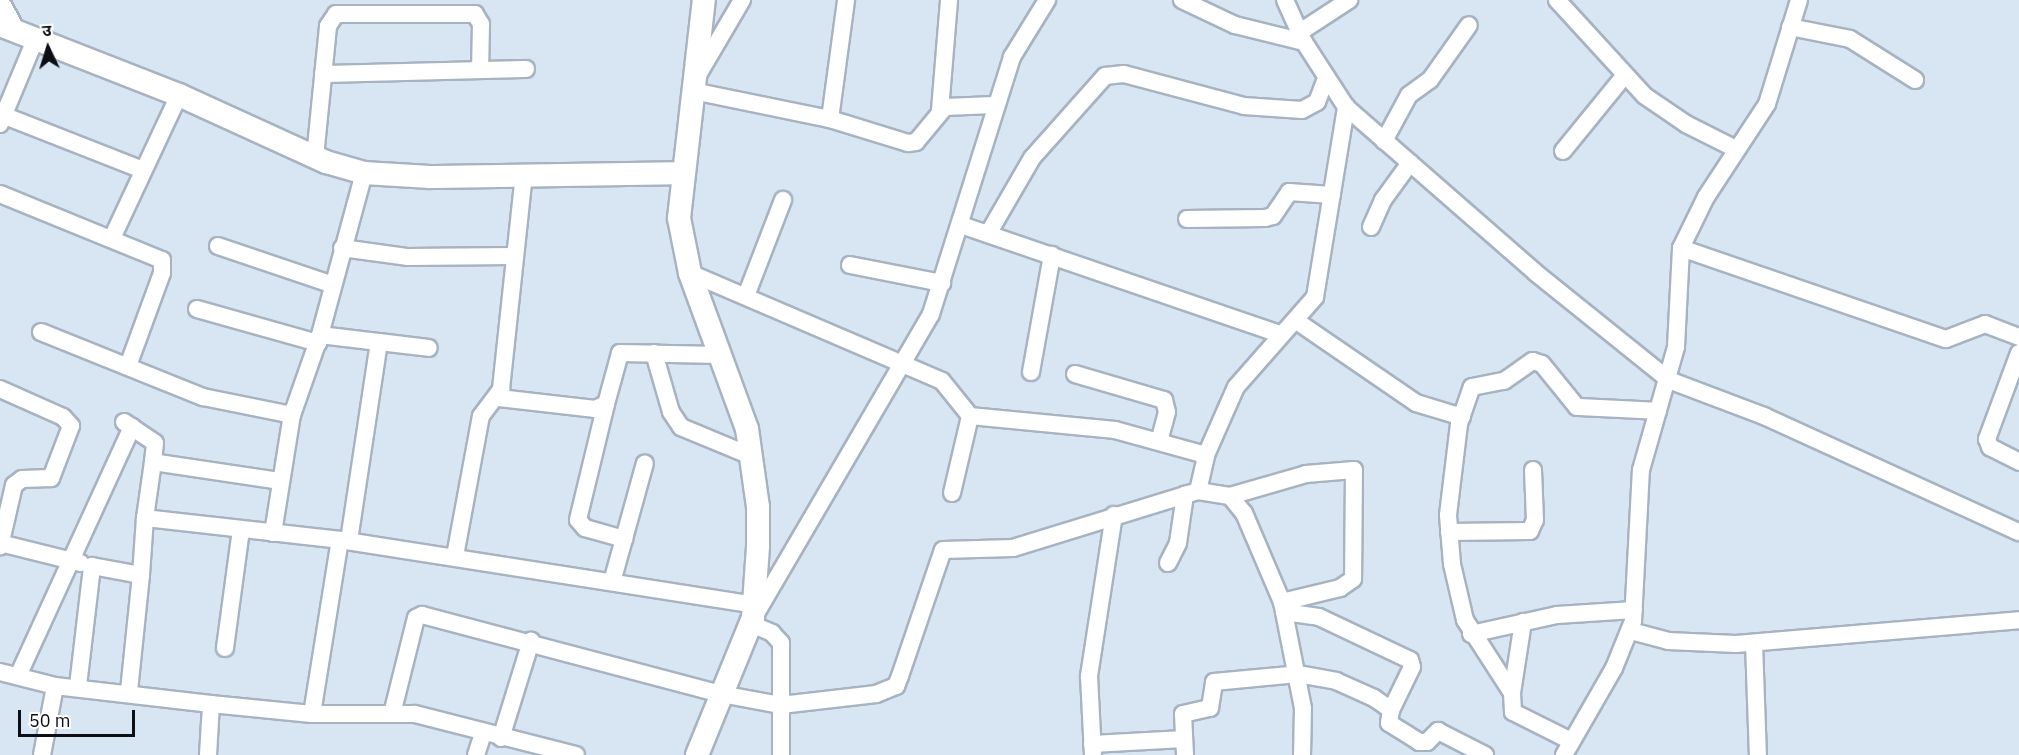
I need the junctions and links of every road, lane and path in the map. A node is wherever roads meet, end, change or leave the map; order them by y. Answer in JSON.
{"nodes":[{"id":1,"x":0,"y":0,"type":"edge"},
{"id":2,"x":704,"y":0,"type":"edge"},
{"id":3,"x":742,"y":0,"type":"edge"},
{"id":4,"x":846,"y":0,"type":"edge"},
{"id":5,"x":949,"y":0,"type":"edge"},
{"id":6,"x":1047,"y":0,"type":"edge"},
{"id":7,"x":1182,"y":0,"type":"edge"},
{"id":8,"x":1285,"y":0,"type":"edge"},
{"id":9,"x":1349,"y":0,"type":"edge"},
{"id":10,"x":1557,"y":0,"type":"edge"},
{"id":11,"x":1799,"y":0,"type":"edge"},
{"id":12,"x":1469,"y":25,"type":"dead end"},
{"id":13,"x":1790,"y":27,"type":"junction"},
{"id":14,"x":17,"y":32,"type":"edge"},
{"id":15,"x":1302,"y":37,"type":"junction"},
{"id":16,"x":526,"y":69,"type":"dead end"},
{"id":17,"x":480,"y":70,"type":"junction"},
{"id":18,"x":323,"y":74,"type":"junction"},
{"id":19,"x":1625,"y":75,"type":"junction"},
{"id":20,"x":1326,"y":80,"type":"junction"},
{"id":21,"x":1915,"y":80,"type":"dead end"},
{"id":22,"x":693,"y":86,"type":"junction"},
{"id":23,"x":179,"y":95,"type":"junction"},
{"id":24,"x":994,"y":105,"type":"junction"},
{"id":25,"x":1346,"y":107,"type":"junction"},
{"id":26,"x":940,"y":110,"type":"junction"},
{"id":27,"x":1,"y":118,"type":"edge"},
{"id":28,"x":830,"y":119,"type":"junction"},
{"id":29,"x":1384,"y":141,"type":"junction"},
{"id":30,"x":1736,"y":149,"type":"junction"},
{"id":31,"x":1563,"y":151,"type":"dead end"},
{"id":32,"x":315,"y":157,"type":"junction"},
{"id":33,"x":1410,"y":163,"type":"junction"},
{"id":34,"x":143,"y":170,"type":"junction"},
{"id":35,"x":364,"y":173,"type":"junction"},
{"id":36,"x":681,"y":173,"type":"junction"},
{"id":37,"x":524,"y":174,"type":"junction"},
{"id":38,"x":0,"y":194,"type":"edge"},
{"id":39,"x":1332,"y":195,"type":"junction"},
{"id":40,"x":783,"y":200,"type":"dead end"},
{"id":41,"x":1187,"y":219,"type":"dead end"},
{"id":42,"x":962,"y":225,"type":"junction"},
{"id":43,"x":1371,"y":227,"type":"dead end"},
{"id":44,"x":988,"y":234,"type":"junction"},
{"id":45,"x":113,"y":237,"type":"junction"},
{"id":46,"x":218,"y":246,"type":"dead end"},
{"id":47,"x":342,"y":248,"type":"junction"},
{"id":48,"x":1681,"y":248,"type":"junction"},
{"id":49,"x":1052,"y":255,"type":"junction"},
{"id":50,"x":513,"y":256,"type":"junction"},
{"id":51,"x":850,"y":265,"type":"dead end"},
{"id":52,"x":690,"y":273,"type":"junction"},
{"id":53,"x":942,"y":283,"type":"junction"},
{"id":54,"x":333,"y":285,"type":"junction"},
{"id":55,"x":746,"y":296,"type":"junction"},
{"id":56,"x":197,"y":309,"type":"dead end"},
{"id":57,"x":1295,"y":320,"type":"junction"},
{"id":58,"x":41,"y":332,"type":"dead end"},
{"id":59,"x":1279,"y":334,"type":"junction"},
{"id":60,"x":2019,"y":337,"type":"edge"},
{"id":61,"x":319,"y":339,"type":"junction"},
{"id":62,"x":379,"y":342,"type":"junction"},
{"id":63,"x":429,"y":348,"type":"dead end"},
{"id":64,"x":654,"y":353,"type":"junction"},
{"id":65,"x":2019,"y":353,"type":"edge"},
{"id":66,"x":722,"y":356,"type":"junction"},
{"id":67,"x":902,"y":362,"type":"junction"},
{"id":68,"x":128,"y":366,"type":"junction"},
{"id":69,"x":1031,"y":372,"type":"dead end"},
{"id":70,"x":1075,"y":374,"type":"dead end"},
{"id":71,"x":1669,"y":380,"type":"junction"},
{"id":72,"x":0,"y":389,"type":"edge"},
{"id":73,"x":499,"y":398,"type":"junction"},
{"id":74,"x":606,"y":404,"type":"junction"},
{"id":75,"x":1658,"y":411,"type":"junction"},
{"id":76,"x":292,"y":415,"type":"junction"},
{"id":77,"x":970,"y":416,"type":"junction"},
{"id":78,"x":1462,"y":417,"type":"junction"},
{"id":79,"x":1160,"y":439,"type":"junction"},
{"id":80,"x":1206,"y":455,"type":"junction"},
{"id":81,"x":751,"y":456,"type":"junction"},
{"id":82,"x":153,"y":462,"type":"junction"},
{"id":83,"x":2019,"y":462,"type":"edge"},
{"id":84,"x":645,"y":463,"type":"dead end"},
{"id":85,"x":1533,"y":470,"type":"dead end"},
{"id":86,"x":280,"y":481,"type":"junction"},
{"id":87,"x":952,"y":493,"type":"dead end"},
{"id":88,"x":1191,"y":493,"type":"junction"},
{"id":89,"x":1230,"y":496,"type":"junction"},
{"id":90,"x":1114,"y":515,"type":"junction"},
{"id":91,"x":145,"y":518,"type":"junction"},
{"id":92,"x":241,"y":530,"type":"junction"},
{"id":93,"x":1449,"y":532,"type":"junction"},
{"id":94,"x":2019,"y":532,"type":"edge"},
{"id":95,"x":273,"y":533,"type":"junction"},
{"id":96,"x":624,"y":539,"type":"junction"},
{"id":97,"x":345,"y":540,"type":"junction"},
{"id":98,"x":0,"y":544,"type":"edge"},
{"id":99,"x":455,"y":556,"type":"junction"},
{"id":100,"x":70,"y":561,"type":"junction"},
{"id":101,"x":1168,"y":563,"type":"dead end"},
{"id":102,"x":92,"y":566,"type":"junction"},
{"id":103,"x":141,"y":575,"type":"junction"},
{"id":104,"x":612,"y":582,"type":"junction"},
{"id":105,"x":1283,"y":607,"type":"junction"},
{"id":106,"x":1634,"y":610,"type":"junction"},
{"id":107,"x":753,"y":616,"type":"junction"},
{"id":108,"x":2019,"y":620,"type":"edge"},
{"id":109,"x":1523,"y":622,"type":"junction"},
{"id":110,"x":1630,"y":631,"type":"junction"},
{"id":111,"x":1471,"y":634,"type":"junction"},
{"id":112,"x":531,"y":641,"type":"junction"},
{"id":113,"x":1754,"y":643,"type":"junction"},
{"id":114,"x":225,"y":648,"type":"dead end"},
{"id":115,"x":1298,"y":674,"type":"junction"},
{"id":116,"x":5,"y":676,"type":"edge"},
{"id":117,"x":55,"y":686,"type":"junction"},
{"id":118,"x":78,"y":686,"type":"junction"},
{"id":119,"x":129,"y":691,"type":"junction"},
{"id":120,"x":1512,"y":693,"type":"junction"},
{"id":121,"x":721,"y":694,"type":"junction"},
{"id":122,"x":211,"y":704,"type":"junction"},
{"id":123,"x":782,"y":705,"type":"junction"},
{"id":124,"x":1391,"y":710,"type":"junction"},
{"id":125,"x":312,"y":714,"type":"junction"},
{"id":126,"x":392,"y":714,"type":"junction"},
{"id":127,"x":483,"y":732,"type":"junction"},
{"id":128,"x":501,"y":738,"type":"junction"},
{"id":129,"x":1185,"y":747,"type":"edge"},
{"id":130,"x":1568,"y":748,"type":"edge"},
{"id":131,"x":1093,"y":749,"type":"edge"},
{"id":132,"x":42,"y":755,"type":"edge"},
{"id":133,"x":208,"y":755,"type":"edge"},
{"id":134,"x":476,"y":755,"type":"edge"},
{"id":135,"x":576,"y":755,"type":"edge"},
{"id":136,"x":697,"y":755,"type":"edge"},
{"id":137,"x":781,"y":755,"type":"edge"},
{"id":138,"x":1302,"y":755,"type":"edge"},
{"id":139,"x":1485,"y":755,"type":"edge"},
{"id":140,"x":1758,"y":755,"type":"edge"}],
"edges":[{"from":1,"to":14,"type":"street"},
{"from":2,"to":22,"type":"main road"},
{"from":3,"to":22,"type":"street"},
{"from":4,"to":28,"type":"street"},
{"from":5,"to":26,"type":"street"},
{"from":6,"to":24,"type":"street"},
{"from":7,"to":15,"type":"street"},
{"from":8,"to":15,"type":"street"},
{"from":9,"to":15,"type":"street"},
{"from":10,"to":19,"type":"street"},
{"from":11,"to":13,"type":"street"},
{"from":12,"to":29,"type":"street"},
{"from":13,"to":21,"type":"street"},
{"from":13,"to":30,"type":"street"},
{"from":14,"to":23,"type":"main road"},
{"from":14,"to":27,"type":"street"},
{"from":15,"to":20,"type":"street"},
{"from":16,"to":17,"type":"street"},
{"from":17,"to":18,"type":"street"},
{"from":17,"to":18,"type":"street"},
{"from":18,"to":32,"type":"street"},
{"from":19,"to":30,"type":"street"},
{"from":19,"to":31,"type":"street"},
{"from":20,"to":25,"type":"street"},
{"from":20,"to":44,"type":"street"},
{"from":22,"to":28,"type":"street"},
{"from":22,"to":36,"type":"main road"},
{"from":23,"to":32,"type":"main road"},
{"from":23,"to":34,"type":"street"},
{"from":24,"to":26,"type":"street"},
{"from":24,"to":42,"type":"street"},
{"from":25,"to":29,"type":"street"},
{"from":25,"to":39,"type":"street"},
{"from":26,"to":28,"type":"street"},
{"from":27,"to":34,"type":"street"},
{"from":29,"to":33,"type":"street"},
{"from":30,"to":48,"type":"street"},
{"from":32,"to":35,"type":"main road"},
{"from":33,"to":43,"type":"street"},
{"from":33,"to":71,"type":"street"},
{"from":34,"to":45,"type":"street"},
{"from":35,"to":37,"type":"main road"},
{"from":35,"to":47,"type":"street"},
{"from":36,"to":37,"type":"main road"},
{"from":36,"to":52,"type":"main road"},
{"from":37,"to":50,"type":"street"},
{"from":38,"to":45,"type":"street"},
{"from":39,"to":41,"type":"street"},
{"from":39,"to":57,"type":"street"},
{"from":40,"to":55,"type":"street"},
{"from":42,"to":44,"type":"street"},
{"from":42,"to":53,"type":"street"},
{"from":44,"to":49,"type":"street"},
{"from":45,"to":68,"type":"street"},
{"from":46,"to":54,"type":"street"},
{"from":47,"to":50,"type":"street"},
{"from":47,"to":54,"type":"street"},
{"from":48,"to":60,"type":"street"},
{"from":48,"to":71,"type":"street"},
{"from":49,"to":59,"type":"street"},
{"from":49,"to":69,"type":"street"},
{"from":50,"to":73,"type":"street"},
{"from":51,"to":53,"type":"street"},
{"from":52,"to":55,"type":"street"},
{"from":52,"to":66,"type":"main road"},
{"from":53,"to":67,"type":"street"},
{"from":54,"to":61,"type":"street"},
{"from":55,"to":67,"type":"street"},
{"from":56,"to":61,"type":"street"},
{"from":57,"to":59,"type":"street"},
{"from":57,"to":78,"type":"street"},
{"from":58,"to":68,"type":"street"},
{"from":59,"to":80,"type":"street"},
{"from":61,"to":62,"type":"street"},
{"from":61,"to":76,"type":"street"},
{"from":62,"to":63,"type":"street"},
{"from":62,"to":97,"type":"street"},
{"from":64,"to":66,"type":"street"},
{"from":64,"to":74,"type":"street"},
{"from":64,"to":81,"type":"street"},
{"from":65,"to":83,"type":"street"},
{"from":66,"to":81,"type":"main road"},
{"from":67,"to":77,"type":"street"},
{"from":67,"to":107,"type":"street"},
{"from":68,"to":76,"type":"street"},
{"from":70,"to":79,"type":"street"},
{"from":71,"to":75,"type":"street"},
{"from":71,"to":94,"type":"street"},
{"from":72,"to":98,"type":"street"},
{"from":73,"to":74,"type":"street"},
{"from":73,"to":99,"type":"street"},
{"from":74,"to":96,"type":"street"},
{"from":75,"to":78,"type":"street"},
{"from":75,"to":106,"type":"street"},
{"from":76,"to":86,"type":"street"},
{"from":77,"to":79,"type":"street"},
{"from":77,"to":87,"type":"street"},
{"from":78,"to":93,"type":"street"},
{"from":79,"to":80,"type":"street"},
{"from":80,"to":88,"type":"street"},
{"from":81,"to":107,"type":"main road"},
{"from":82,"to":86,"type":"street"},
{"from":82,"to":91,"type":"street"},
{"from":82,"to":100,"type":"street"},
{"from":84,"to":96,"type":"street"},
{"from":85,"to":93,"type":"street"},
{"from":86,"to":95,"type":"street"},
{"from":88,"to":89,"type":"street"},
{"from":88,"to":90,"type":"street"},
{"from":88,"to":101,"type":"street"},
{"from":89,"to":105,"type":"street"},
{"from":89,"to":105,"type":"street"},
{"from":90,"to":123,"type":"street"},
{"from":90,"to":131,"type":"street"},
{"from":91,"to":92,"type":"street"},
{"from":91,"to":103,"type":"street"},
{"from":92,"to":95,"type":"street"},
{"from":92,"to":114,"type":"street"},
{"from":93,"to":111,"type":"street"},
{"from":95,"to":97,"type":"street"},
{"from":96,"to":104,"type":"street"},
{"from":97,"to":99,"type":"street"},
{"from":97,"to":125,"type":"street"},
{"from":98,"to":100,"type":"street"},
{"from":99,"to":104,"type":"street"},
{"from":100,"to":102,"type":"street"},
{"from":100,"to":116,"type":"street"},
{"from":102,"to":103,"type":"street"},
{"from":102,"to":118,"type":"street"},
{"from":103,"to":119,"type":"street"},
{"from":104,"to":107,"type":"street"},
{"from":105,"to":115,"type":"street"},
{"from":105,"to":124,"type":"street"},
{"from":106,"to":109,"type":"street"},
{"from":106,"to":110,"type":"street"},
{"from":107,"to":121,"type":"main road"},
{"from":107,"to":123,"type":"street"},
{"from":108,"to":113,"type":"street"},
{"from":109,"to":111,"type":"street"},
{"from":109,"to":120,"type":"street"},
{"from":110,"to":113,"type":"street"},
{"from":110,"to":130,"type":"street"},
{"from":111,"to":120,"type":"street"},
{"from":112,"to":121,"type":"street"},
{"from":112,"to":126,"type":"street"},
{"from":112,"to":128,"type":"street"},
{"from":113,"to":140,"type":"street"},
{"from":115,"to":124,"type":"street"},
{"from":115,"to":129,"type":"street"},
{"from":115,"to":138,"type":"street"},
{"from":116,"to":117,"type":"street"},
{"from":117,"to":118,"type":"street"},
{"from":117,"to":132,"type":"street"},
{"from":118,"to":119,"type":"street"},
{"from":119,"to":122,"type":"street"},
{"from":120,"to":130,"type":"street"},
{"from":121,"to":123,"type":"street"},
{"from":121,"to":136,"type":"main road"},
{"from":122,"to":125,"type":"street"},
{"from":122,"to":133,"type":"street"},
{"from":123,"to":137,"type":"street"},
{"from":124,"to":139,"type":"street"},
{"from":125,"to":126,"type":"street"},
{"from":126,"to":127,"type":"street"},
{"from":127,"to":128,"type":"street"},
{"from":127,"to":134,"type":"street"},
{"from":128,"to":135,"type":"street"},
{"from":129,"to":131,"type":"street"}]}
